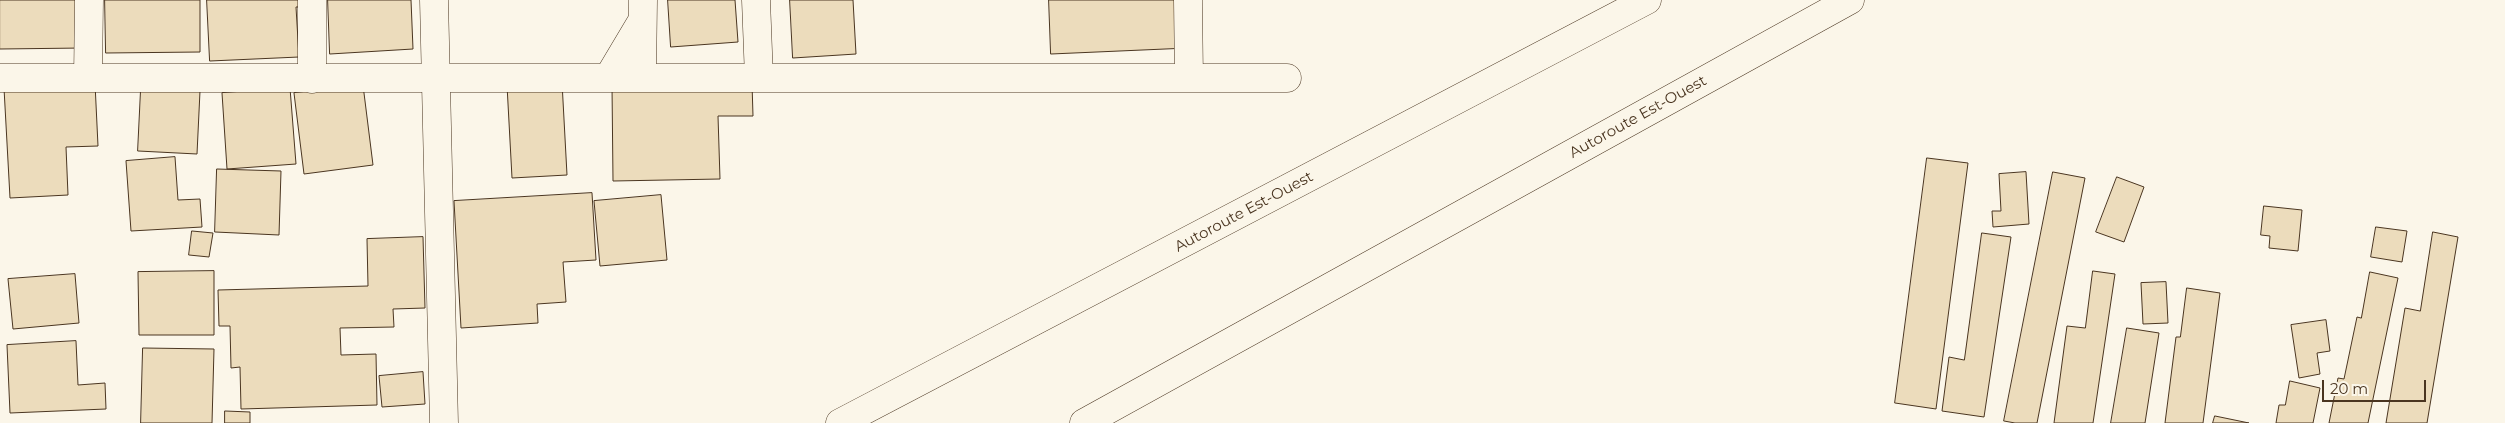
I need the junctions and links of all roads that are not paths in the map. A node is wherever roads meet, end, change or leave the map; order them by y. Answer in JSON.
{"nodes":[{"id":1,"x":89,"y":0,"type":"edge"},
{"id":2,"x":312,"y":0,"type":"edge"},
{"id":3,"x":434,"y":0,"type":"edge"},
{"id":4,"x":756,"y":0,"type":"edge"},
{"id":5,"x":1188,"y":0,"type":"edge"},
{"id":6,"x":1647,"y":0,"type":"edge"},
{"id":7,"x":1850,"y":0,"type":"edge"},
{"id":8,"x":642,"y":10,"type":"edge"},
{"id":9,"x":0,"y":78,"type":"edge"},
{"id":10,"x":88,"y":78,"type":"junction"},
{"id":11,"x":434,"y":78,"type":"junction"},
{"id":12,"x":608,"y":78,"type":"junction"},
{"id":13,"x":642,"y":78,"type":"junction"},
{"id":14,"x":760,"y":78,"type":"junction"},
{"id":15,"x":1189,"y":78,"type":"junction"},
{"id":16,"x":1288,"y":78,"type":"dead end"},
{"id":17,"x":312,"y":79,"type":"junction"},
{"id":18,"x":444,"y":423,"type":"edge"},
{"id":19,"x":840,"y":423,"type":"edge"},
{"id":20,"x":1084,"y":423,"type":"edge"}],
"edges":[{"from":1,"to":10,"type":"main road"},
{"from":2,"to":17,"type":"main road"},
{"from":3,"to":11,"type":"main road"},
{"from":4,"to":14,"type":"main road"},
{"from":5,"to":15,"type":"main road"},
{"from":6,"to":19,"type":"main road","name":"Autoroute Est-Ouest"},
{"from":7,"to":20,"type":"main road","name":"Autoroute Est-Ouest"},
{"from":8,"to":12,"type":"main road"},
{"from":8,"to":13,"type":"main road"},
{"from":9,"to":10,"type":"main road"},
{"from":10,"to":17,"type":"main road"},
{"from":11,"to":12,"type":"main road"},
{"from":11,"to":17,"type":"main road"},
{"from":11,"to":18,"type":"main road"},
{"from":12,"to":13,"type":"main road"},
{"from":13,"to":14,"type":"main road"},
{"from":14,"to":15,"type":"main road"},
{"from":15,"to":16,"type":"main road"}]}
